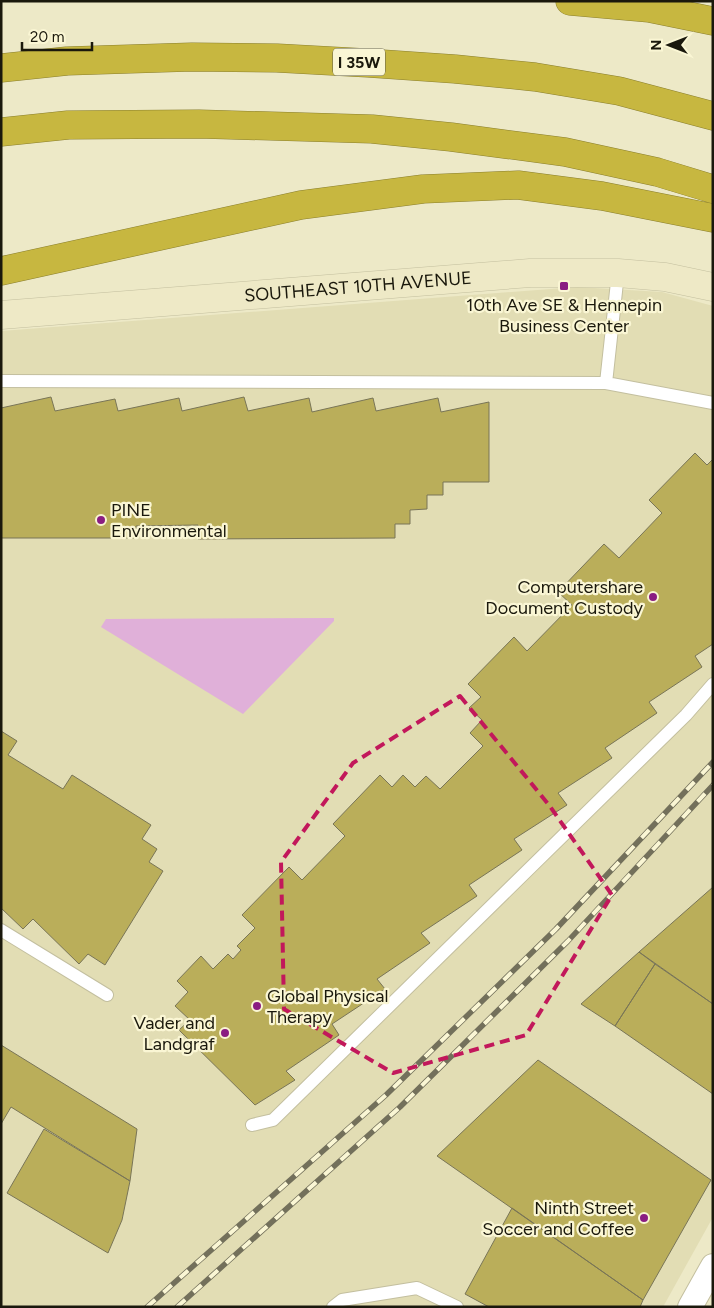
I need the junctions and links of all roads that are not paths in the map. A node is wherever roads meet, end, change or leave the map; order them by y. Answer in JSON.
{"nodes":[{"id":1,"x":570,"y":1,"type":"edge"},
{"id":2,"x":713,"y":21,"type":"edge"},
{"id":3,"x":1,"y":68,"type":"edge"},
{"id":4,"x":713,"y":116,"type":"edge"},
{"id":5,"x":1,"y":132,"type":"edge"},
{"id":6,"x":713,"y":189,"type":"edge"},
{"id":7,"x":713,"y":218,"type":"edge"},
{"id":8,"x":1,"y":270,"type":"edge"},
{"id":9,"x":618,"y":272,"type":"junction"},
{"id":10,"x":713,"y":287,"type":"edge"},
{"id":11,"x":1,"y":315,"type":"edge"},
{"id":12,"x":1,"y":381,"type":"edge"},
{"id":13,"x":606,"y":383,"type":"junction"},
{"id":14,"x":713,"y":403,"type":"edge"},
{"id":15,"x":713,"y":684,"type":"edge"},
{"id":16,"x":1,"y":930,"type":"edge"},
{"id":17,"x":107,"y":995,"type":"dead end"},
{"id":18,"x":252,"y":1125,"type":"dead end"},
{"id":19,"x":713,"y":1266,"type":"edge"},
{"id":20,"x":333,"y":1307,"type":"edge"},
{"id":21,"x":457,"y":1307,"type":"edge"},
{"id":22,"x":690,"y":1307,"type":"edge"}],
"edges":[{"from":1,"to":2,"type":"highway"},
{"from":3,"to":4,"type":"highway","number":"I 35W"},
{"from":5,"to":6,"type":"highway"},
{"from":7,"to":8,"type":"highway"},
{"from":9,"to":10,"type":"street","name":"SOUTHEAST 10TH AVENUE"},
{"from":9,"to":11,"type":"street","name":"SOUTHEAST 10TH AVENUE"},
{"from":9,"to":13,"type":"lane"},
{"from":12,"to":13,"type":"lane"},
{"from":13,"to":14,"type":"lane"},
{"from":15,"to":18,"type":"lane"},
{"from":16,"to":17,"type":"lane"},
{"from":19,"to":22,"type":"street"},
{"from":20,"to":21,"type":"lane"}]}
